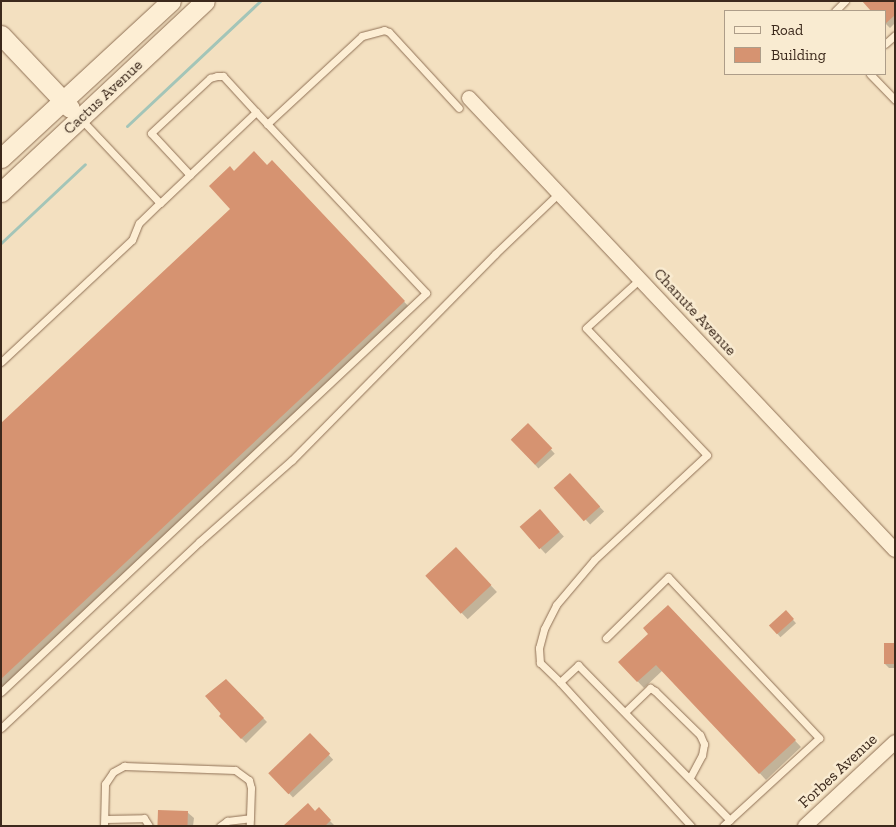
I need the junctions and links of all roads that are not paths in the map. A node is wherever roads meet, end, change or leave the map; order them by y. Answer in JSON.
{"nodes":[{"id":1,"x":171,"y":1,"type":"edge"},
{"id":2,"x":205,"y":1,"type":"edge"},
{"id":3,"x":845,"y":1,"type":"edge"},
{"id":4,"x":836,"y":10,"type":"edge"},
{"id":5,"x":1,"y":35,"type":"edge"},
{"id":6,"x":871,"y":75,"type":"edge"},
{"id":7,"x":469,"y":98,"type":"dead end"},
{"id":8,"x":895,"y":100,"type":"edge"},
{"id":9,"x":63,"y":101,"type":"junction"},
{"id":10,"x":459,"y":108,"type":"dead end"},
{"id":11,"x":256,"y":112,"type":"junction"},
{"id":12,"x":80,"y":118,"type":"junction"},
{"id":13,"x":267,"y":124,"type":"junction"},
{"id":14,"x":1,"y":158,"type":"edge"},
{"id":15,"x":190,"y":175,"type":"junction"},
{"id":16,"x":1,"y":192,"type":"edge"},
{"id":17,"x":559,"y":194,"type":"junction"},
{"id":18,"x":160,"y":203,"type":"junction"},
{"id":19,"x":640,"y":279,"type":"junction"},
{"id":20,"x":1,"y":362,"type":"edge"},
{"id":21,"x":895,"y":550,"type":"edge"},
{"id":22,"x":606,"y":638,"type":"dead end"},
{"id":23,"x":560,"y":682,"type":"junction"},
{"id":24,"x":1,"y":692,"type":"edge"},
{"id":25,"x":625,"y":712,"type":"junction"},
{"id":26,"x":1,"y":728,"type":"edge"},
{"id":27,"x":895,"y":742,"type":"edge"},
{"id":28,"x":690,"y":778,"type":"junction"},
{"id":29,"x":730,"y":820,"type":"junction"},
{"id":30,"x":250,"y":822,"type":"edge"},
{"id":31,"x":104,"y":823,"type":"edge"},
{"id":32,"x":149,"y":826,"type":"edge"},
{"id":33,"x":220,"y":826,"type":"edge"},
{"id":34,"x":691,"y":826,"type":"edge"},
{"id":35,"x":723,"y":826,"type":"edge"},
{"id":36,"x":805,"y":826,"type":"edge"}],
"edges":[{"from":1,"to":9,"type":"main road","name":"Cactus Avenue"},
{"from":2,"to":12,"type":"main road","name":"Cactus Avenue"},
{"from":3,"to":4,"type":"lane"},
{"from":5,"to":9,"type":"main road"},
{"from":6,"to":8,"type":"lane"},
{"from":7,"to":17,"type":"street","name":"Chanute Avenue"},
{"from":9,"to":12,"type":"main road"},
{"from":9,"to":14,"type":"main road","name":"Cactus Avenue"},
{"from":10,"to":13,"type":"lane"},
{"from":11,"to":13,"type":"lane"},
{"from":11,"to":15,"type":"lane"},
{"from":11,"to":15,"type":"lane"},
{"from":12,"to":16,"type":"main road","name":"Cactus Avenue"},
{"from":12,"to":18,"type":"lane"},
{"from":13,"to":24,"type":"lane"},
{"from":15,"to":18,"type":"lane"},
{"from":17,"to":19,"type":"street","name":"Chanute Avenue"},
{"from":17,"to":26,"type":"lane"},
{"from":18,"to":20,"type":"lane"},
{"from":19,"to":21,"type":"street","name":"Chanute Avenue"},
{"from":19,"to":23,"type":"lane"},
{"from":22,"to":29,"type":"lane"},
{"from":23,"to":25,"type":"lane"},
{"from":23,"to":34,"type":"lane"},
{"from":25,"to":28,"type":"lane"},
{"from":25,"to":28,"type":"lane"},
{"from":27,"to":36,"type":"street","name":"Forbes Avenue"},
{"from":28,"to":29,"type":"lane"},
{"from":29,"to":35,"type":"lane"},
{"from":30,"to":31,"type":"lane"},
{"from":30,"to":33,"type":"lane"},
{"from":31,"to":32,"type":"lane"}]}
